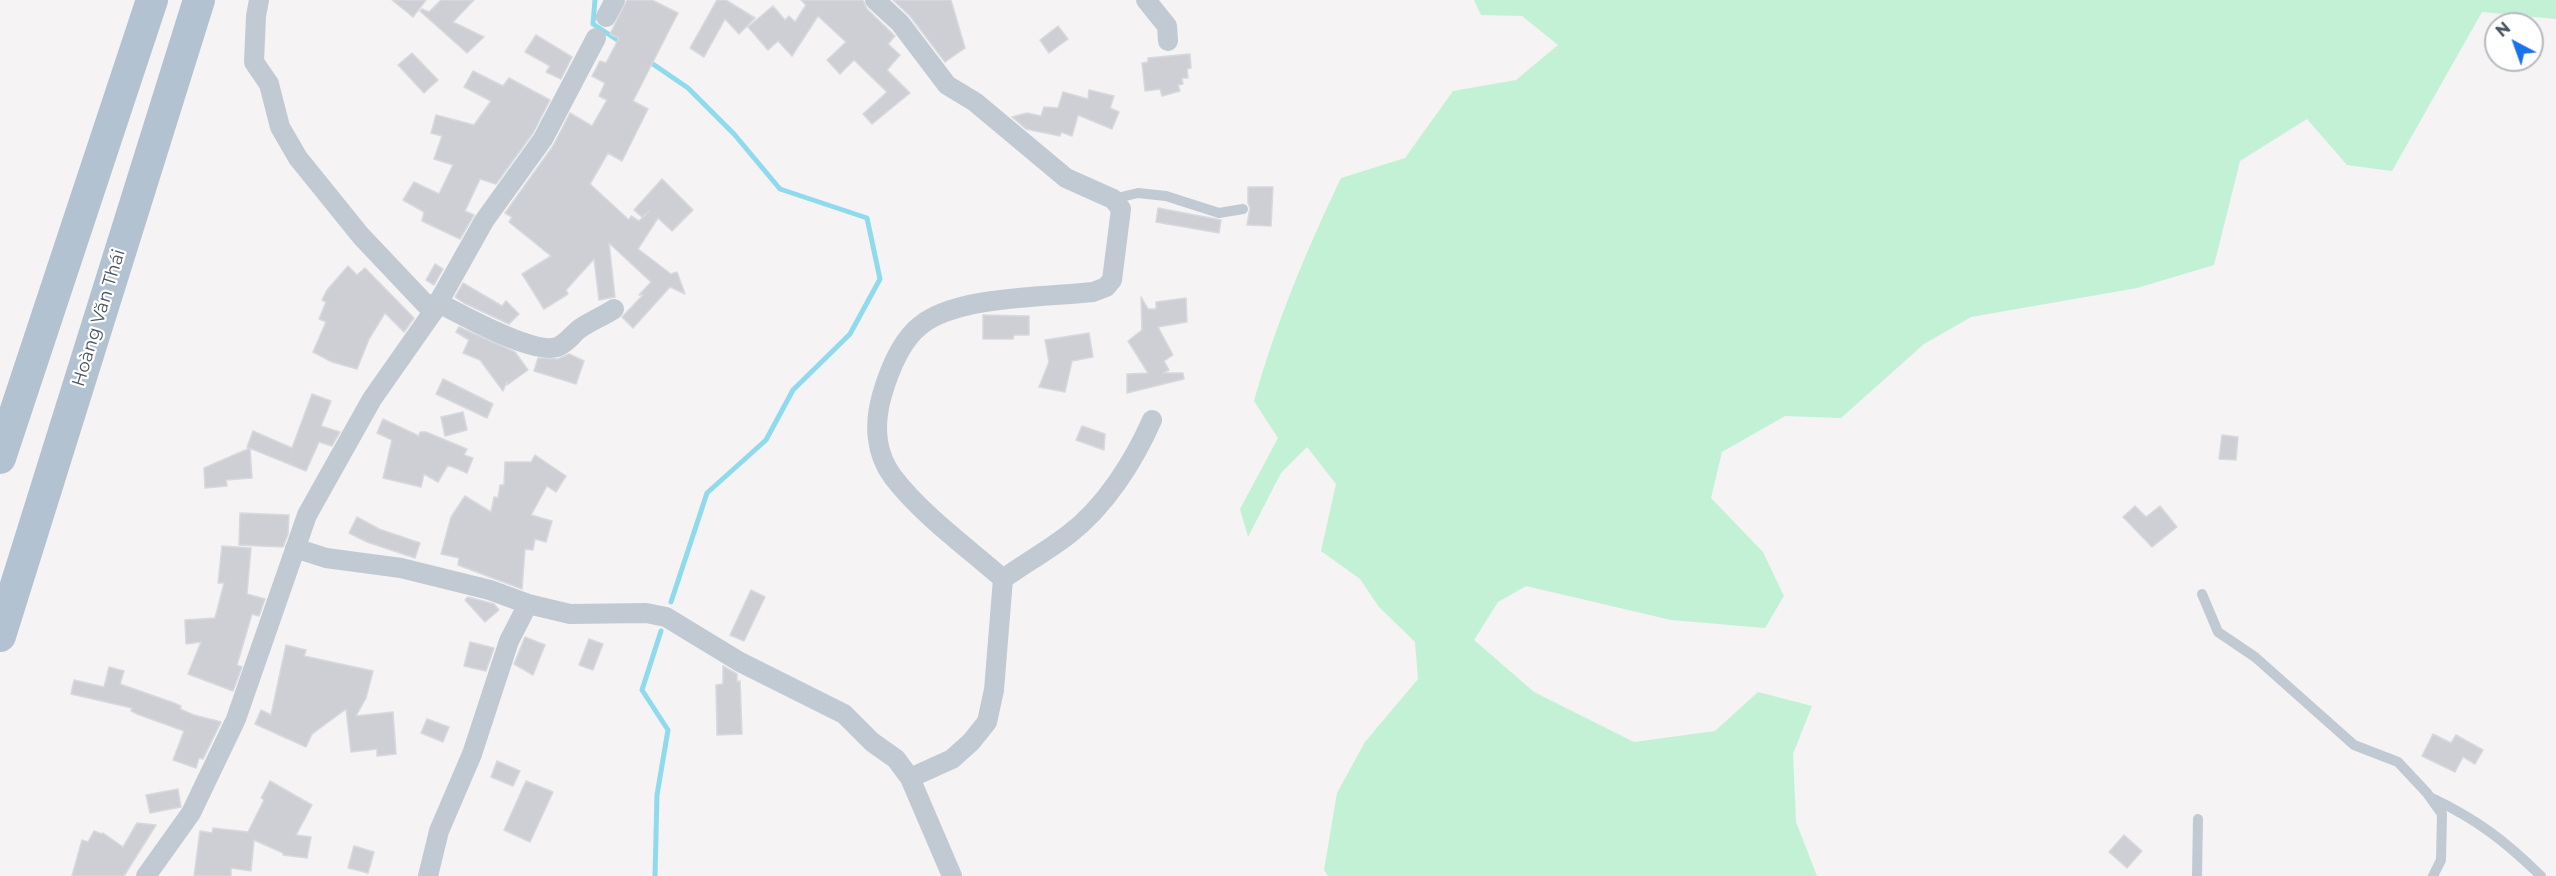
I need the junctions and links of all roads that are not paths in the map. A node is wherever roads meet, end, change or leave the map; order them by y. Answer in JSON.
{"nodes":[{"id":1,"x":152,"y":0,"type":"edge"},
{"id":2,"x":199,"y":0,"type":"edge"},
{"id":3,"x":259,"y":0,"type":"edge"},
{"id":4,"x":875,"y":0,"type":"edge"},
{"id":5,"x":1146,"y":0,"type":"edge"},
{"id":6,"x":596,"y":38,"type":"dead end"},
{"id":7,"x":1168,"y":41,"type":"dead end"},
{"id":8,"x":1113,"y":199,"type":"junction"},
{"id":9,"x":1243,"y":209,"type":"dead end"},
{"id":10,"x":435,"y":307,"type":"junction"},
{"id":11,"x":614,"y":309,"type":"dead end"},
{"id":12,"x":1152,"y":420,"type":"dead end"},
{"id":13,"x":0,"y":458,"type":"edge"},
{"id":14,"x":295,"y":548,"type":"junction"},
{"id":15,"x":1003,"y":579,"type":"junction"},
{"id":16,"x":2202,"y":594,"type":"dead end"},
{"id":17,"x":528,"y":604,"type":"junction"},
{"id":18,"x":0,"y":636,"type":"edge"},
{"id":19,"x":910,"y":778,"type":"junction"},
{"id":20,"x":2431,"y":798,"type":"junction"},
{"id":21,"x":2198,"y":819,"type":"dead end"},
{"id":22,"x":146,"y":876,"type":"edge"},
{"id":23,"x":428,"y":876,"type":"edge"},
{"id":24,"x":952,"y":876,"type":"edge"},
{"id":25,"x":2197,"y":876,"type":"edge"},
{"id":26,"x":2433,"y":876,"type":"edge"},
{"id":27,"x":2541,"y":876,"type":"edge"}],
"edges":[{"from":1,"to":13,"type":"main road"},
{"from":2,"to":18,"type":"main road","name":"Hoàng Văn Thái"},
{"from":3,"to":10,"type":"street"},
{"from":4,"to":8,"type":"street"},
{"from":5,"to":7,"type":"street"},
{"from":6,"to":10,"type":"street"},
{"from":8,"to":9,"type":"lane"},
{"from":8,"to":15,"type":"street"},
{"from":10,"to":11,"type":"street"},
{"from":10,"to":14,"type":"street"},
{"from":12,"to":15,"type":"street"},
{"from":14,"to":17,"type":"street"},
{"from":14,"to":22,"type":"street"},
{"from":15,"to":19,"type":"street"},
{"from":16,"to":20,"type":"lane"},
{"from":17,"to":19,"type":"street"},
{"from":17,"to":23,"type":"street"},
{"from":19,"to":24,"type":"street"},
{"from":20,"to":26,"type":"lane"},
{"from":20,"to":27,"type":"lane"},
{"from":21,"to":25,"type":"lane"}]}
